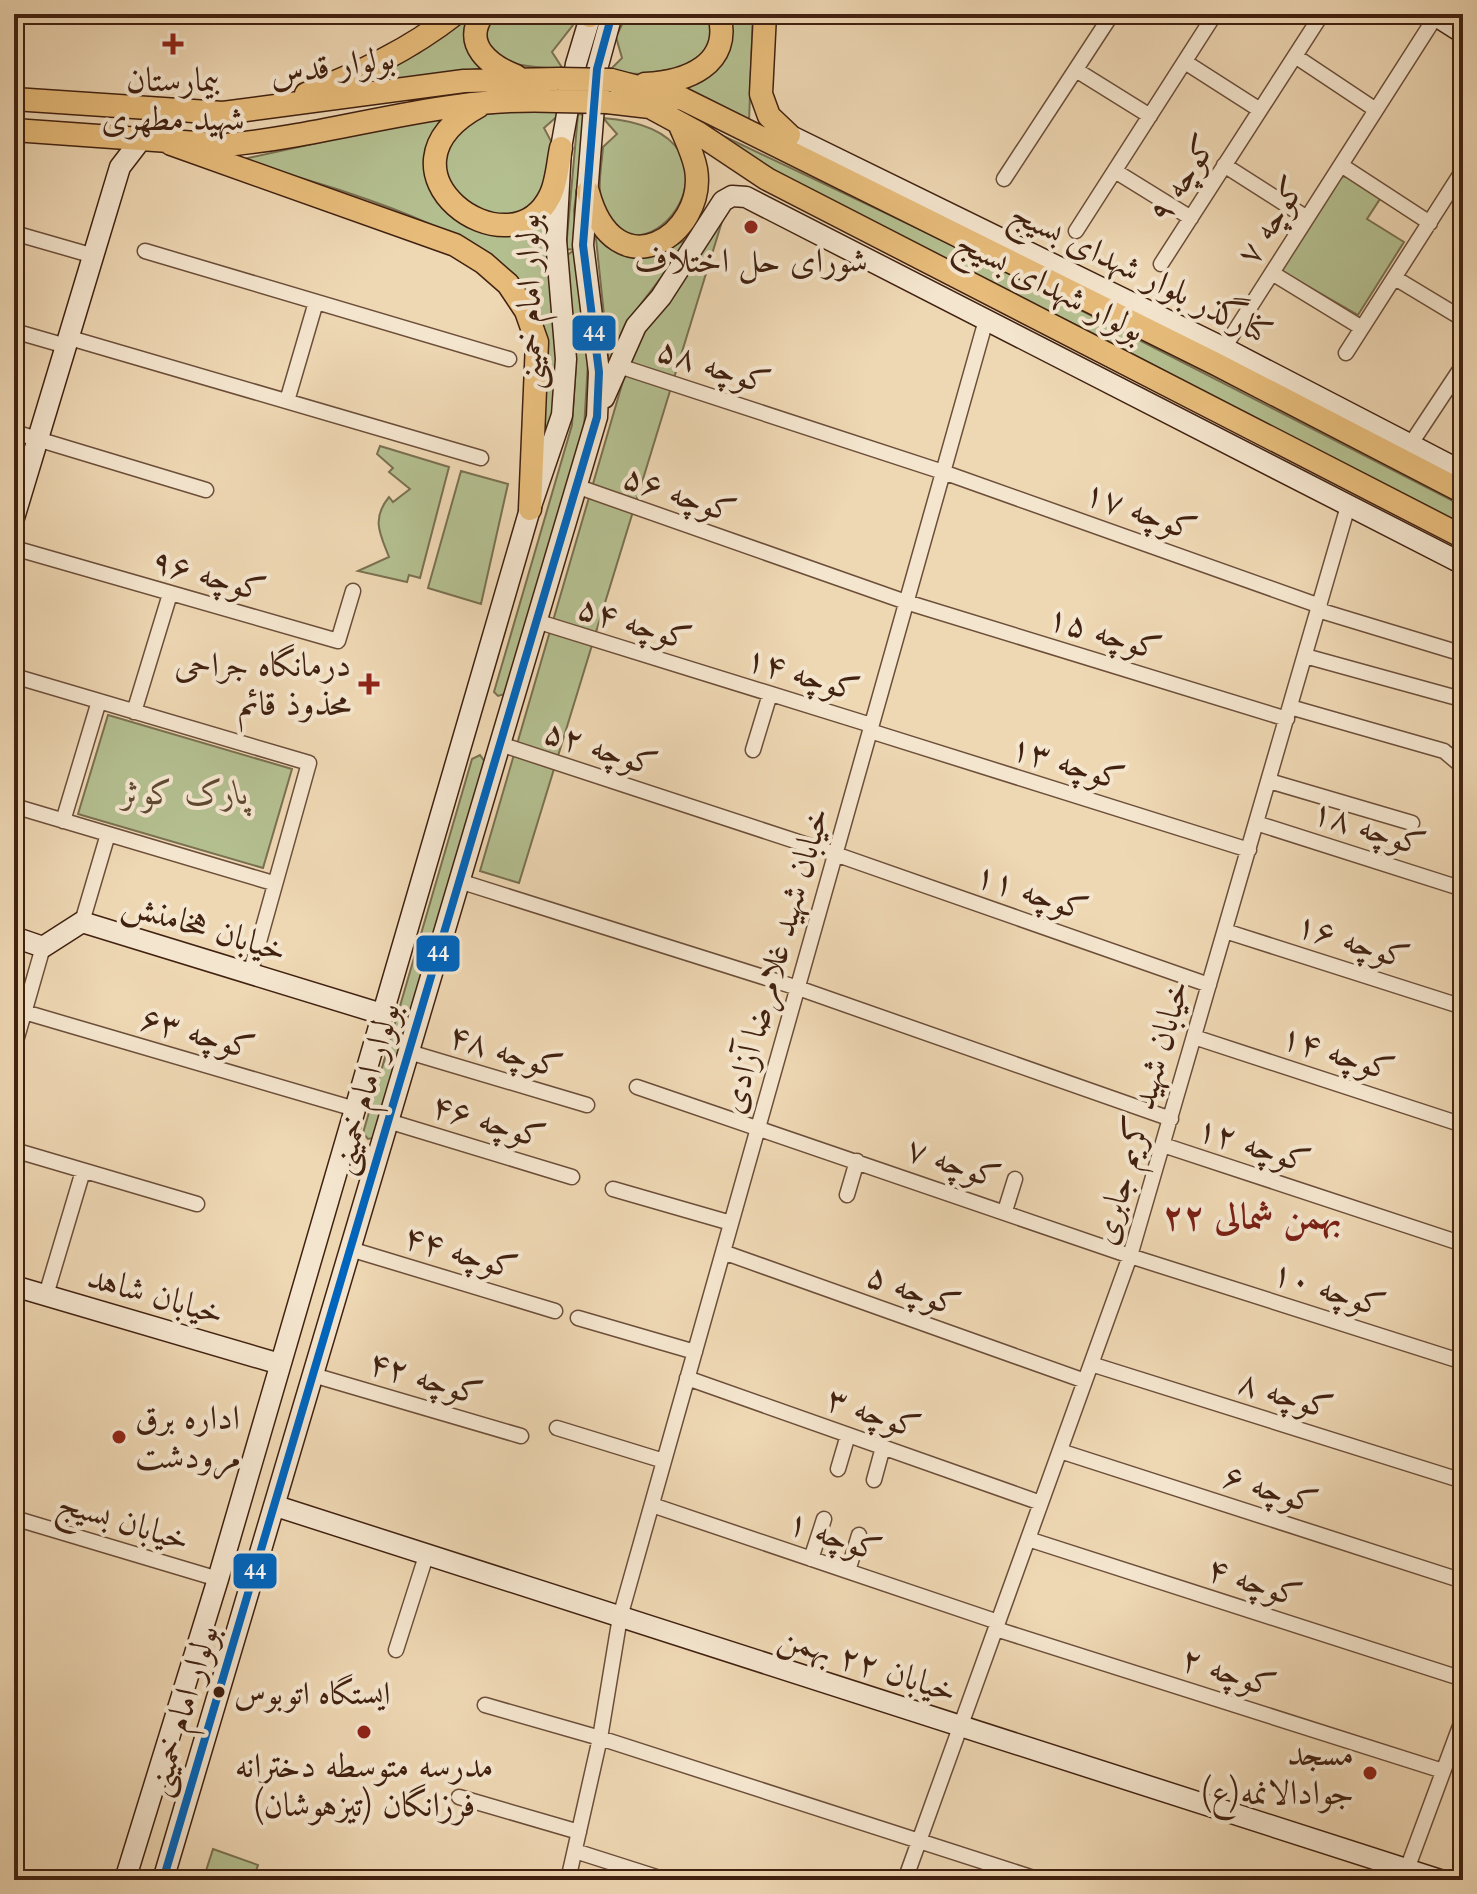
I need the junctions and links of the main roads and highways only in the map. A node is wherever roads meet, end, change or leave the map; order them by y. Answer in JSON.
{"nodes":[{"id":1,"x":455,"y":14,"type":"edge"},
{"id":2,"x":483,"y":14,"type":"edge"},
{"id":3,"x":719,"y":14,"type":"edge"},
{"id":4,"x":765,"y":14,"type":"edge"},
{"id":5,"x":525,"y":79,"type":"junction"},
{"id":6,"x":636,"y":84,"type":"junction"},
{"id":7,"x":558,"y":90,"type":"junction"},
{"id":8,"x":14,"y":99,"type":"edge"},
{"id":9,"x":487,"y":101,"type":"junction"},
{"id":10,"x":604,"y":101,"type":"junction"},
{"id":11,"x":267,"y":109,"type":"junction"},
{"id":12,"x":679,"y":123,"type":"junction"},
{"id":13,"x":14,"y":130,"type":"edge"},
{"id":14,"x":789,"y":135,"type":"road end"},
{"id":15,"x":171,"y":144,"type":"junction"},
{"id":16,"x":561,"y":148,"type":"road end"},
{"id":17,"x":588,"y":192,"type":"road end"},
{"id":18,"x":1463,"y":492,"type":"edge"},
{"id":19,"x":530,"y":509,"type":"road end"},
{"id":20,"x":1463,"y":537,"type":"edge"}],
"edges":[{"from":1,"to":11,"type":"main road"},
{"from":2,"to":5,"type":"main road"},
{"from":3,"to":6,"type":"main road"},
{"from":4,"to":14,"type":"main road"},
{"from":5,"to":7,"type":"main road","name":"بولوار قدس"},
{"from":5,"to":11,"type":"main road","name":"بولوار قدس"},
{"from":6,"to":10,"type":"main road","name":"بولوار شهدای بسیج"},
{"from":6,"to":18,"type":"main road","name":"بولوار شهدای بسیج"},
{"from":7,"to":9,"type":"main road","name":"بولوار قدس"},
{"from":7,"to":10,"type":"main road","name":"بولوار قدس","bridge":true},
{"from":8,"to":11,"type":"main road","name":"بولوار قدس"},
{"from":9,"to":15,"type":"main road","name":"بولوار قدس"},
{"from":9,"to":16,"type":"main road"},
{"from":10,"to":12,"type":"main road","name":"بولوار شهدای بسیج"},
{"from":12,"to":17,"type":"main road"},
{"from":12,"to":20,"type":"main road","name":"بولوار شهدای بسیج"},
{"from":13,"to":15,"type":"main road","name":"بولوار قدس"},
{"from":15,"to":19,"type":"main road"}]}
